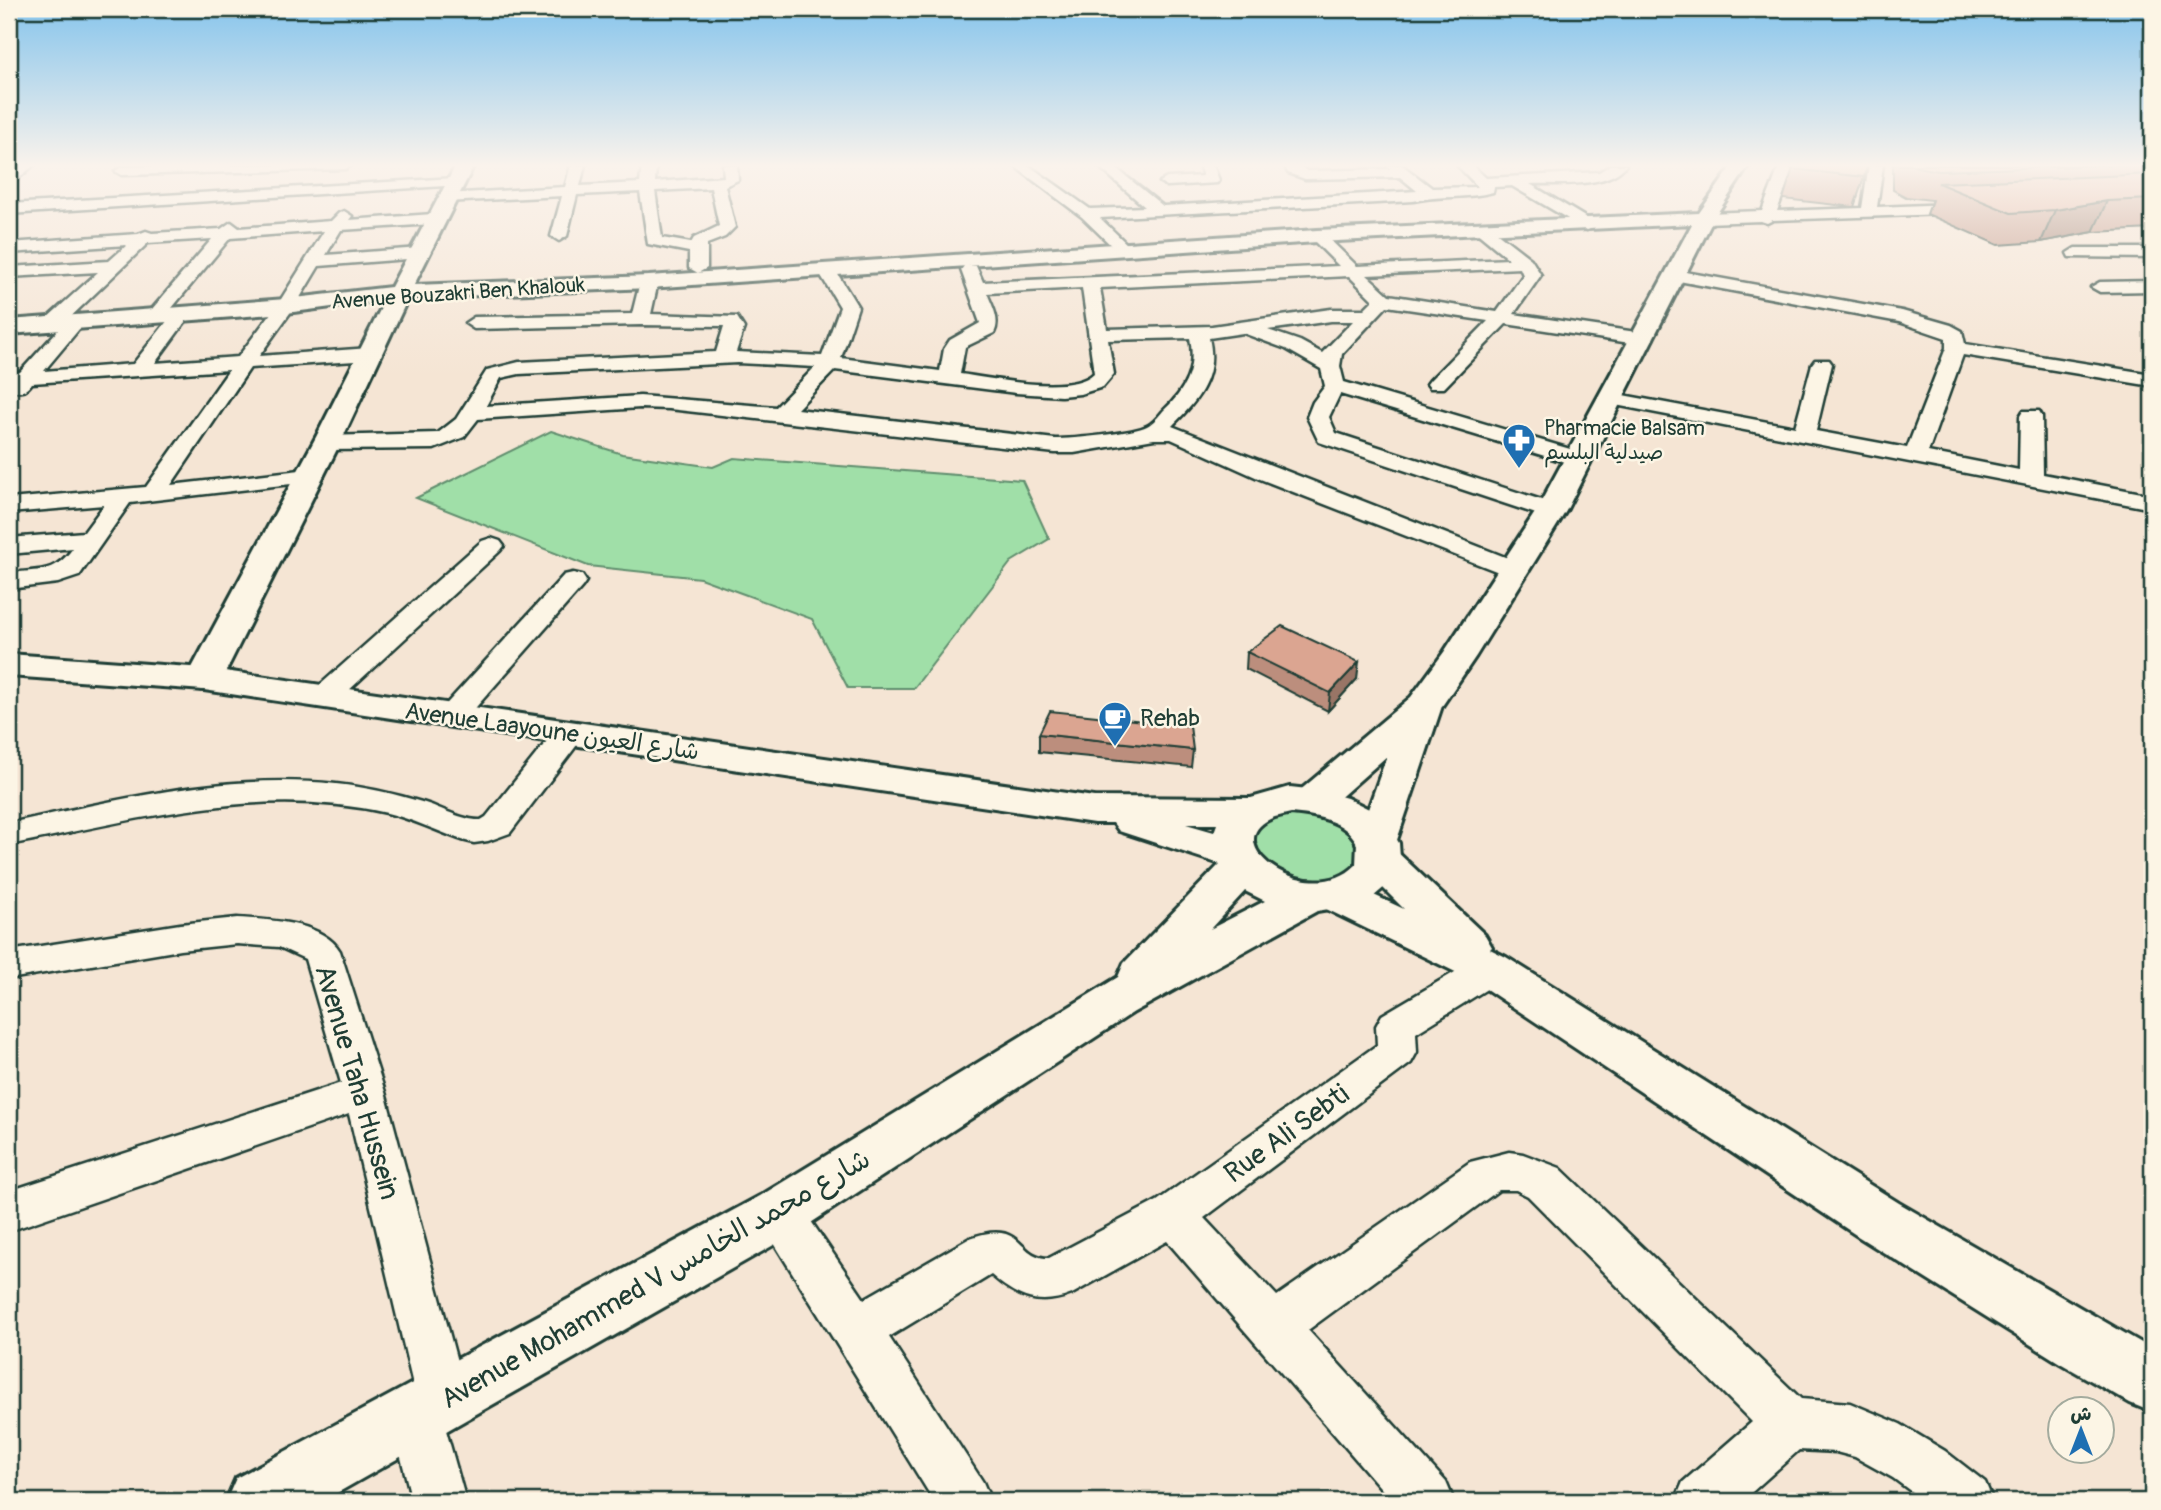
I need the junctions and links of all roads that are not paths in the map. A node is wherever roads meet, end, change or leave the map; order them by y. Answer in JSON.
{"nodes":[{"id":1,"x":35,"y":235,"type":"edge"},
{"id":2,"x":145,"y":235,"type":"edge"},
{"id":3,"x":215,"y":235,"type":"edge"},
{"id":4,"x":223,"y":235,"type":"edge"},
{"id":5,"x":330,"y":235,"type":"edge"},
{"id":6,"x":428,"y":235,"type":"edge"},
{"id":7,"x":653,"y":235,"type":"edge"},
{"id":8,"x":715,"y":235,"type":"edge"},
{"id":9,"x":1110,"y":235,"type":"edge"},
{"id":10,"x":1329,"y":235,"type":"edge"},
{"id":11,"x":1490,"y":235,"type":"edge"},
{"id":12,"x":1696,"y":235,"type":"edge"},
{"id":13,"x":1317,"y":236,"type":"junction"},
{"id":14,"x":142,"y":240,"type":"junction"},
{"id":15,"x":16,"y":248,"type":"edge"},
{"id":16,"x":1123,"y":248,"type":"junction"},
{"id":17,"x":697,"y":249,"type":"junction"},
{"id":18,"x":420,"y":253,"type":"junction"},
{"id":19,"x":2075,"y":253,"type":"edge"},
{"id":20,"x":2150,"y":254,"type":"edge"},
{"id":21,"x":966,"y":259,"type":"junction"},
{"id":22,"x":315,"y":261,"type":"junction"},
{"id":23,"x":1525,"y":263,"type":"junction"},
{"id":24,"x":113,"y":266,"type":"junction"},
{"id":25,"x":826,"y":269,"type":"junction"},
{"id":26,"x":1352,"y":271,"type":"junction"},
{"id":27,"x":9,"y":272,"type":"edge"},
{"id":28,"x":1674,"y":275,"type":"junction"},
{"id":29,"x":698,"y":278,"type":"junction"},
{"id":30,"x":649,"y":282,"type":"junction"},
{"id":31,"x":1090,"y":283,"type":"junction"},
{"id":32,"x":2152,"y":286,"type":"edge"},
{"id":33,"x":976,"y":288,"type":"junction"},
{"id":34,"x":2100,"y":288,"type":"dead end"},
{"id":35,"x":400,"y":292,"type":"junction"},
{"id":36,"x":1383,"y":300,"type":"junction"},
{"id":37,"x":286,"y":306,"type":"junction"},
{"id":38,"x":182,"y":314,"type":"junction"},
{"id":39,"x":1369,"y":315,"type":"junction"},
{"id":40,"x":155,"y":316,"type":"junction"},
{"id":41,"x":1502,"y":318,"type":"junction"},
{"id":42,"x":640,"y":319,"type":"junction"},
{"id":43,"x":76,"y":322,"type":"junction"},
{"id":44,"x":53,"y":323,"type":"junction"},
{"id":45,"x":474,"y":323,"type":"dead end"},
{"id":46,"x":9,"y":327,"type":"edge"},
{"id":47,"x":1242,"y":327,"type":"junction"},
{"id":48,"x":1198,"y":333,"type":"junction"},
{"id":49,"x":1099,"y":335,"type":"junction"},
{"id":50,"x":1643,"y":339,"type":"junction"},
{"id":51,"x":1956,"y":348,"type":"junction"},
{"id":52,"x":370,"y":354,"type":"junction"},
{"id":53,"x":724,"y":357,"type":"junction"},
{"id":54,"x":243,"y":363,"type":"junction"},
{"id":55,"x":829,"y":364,"type":"junction"},
{"id":56,"x":1822,"y":364,"type":"dead end"},
{"id":57,"x":139,"y":370,"type":"junction"},
{"id":58,"x":1333,"y":376,"type":"junction"},
{"id":59,"x":949,"y":378,"type":"junction"},
{"id":60,"x":18,"y":379,"type":"edge"},
{"id":61,"x":2152,"y":380,"type":"edge"},
{"id":62,"x":1437,"y":384,"type":"dead end"},
{"id":63,"x":9,"y":396,"type":"edge"},
{"id":64,"x":1612,"y":399,"type":"junction"},
{"id":65,"x":473,"y":413,"type":"junction"},
{"id":66,"x":781,"y":414,"type":"junction"},
{"id":67,"x":2031,"y":416,"type":"dead end"},
{"id":68,"x":1154,"y":432,"type":"junction"},
{"id":69,"x":1804,"y":435,"type":"junction"},
{"id":70,"x":325,"y":443,"type":"junction"},
{"id":71,"x":1915,"y":456,"type":"junction"},
{"id":72,"x":1579,"y":458,"type":"junction"},
{"id":73,"x":309,"y":477,"type":"junction"},
{"id":74,"x":2031,"y":478,"type":"junction"},
{"id":75,"x":153,"y":494,"type":"junction"},
{"id":76,"x":122,"y":498,"type":"junction"},
{"id":77,"x":2152,"y":502,"type":"edge"},
{"id":78,"x":9,"y":506,"type":"edge"},
{"id":79,"x":1552,"y":511,"type":"junction"},
{"id":80,"x":92,"y":538,"type":"junction"},
{"id":81,"x":9,"y":545,"type":"edge"},
{"id":82,"x":491,"y":546,"type":"dead end"},
{"id":83,"x":1514,"y":570,"type":"junction"},
{"id":84,"x":9,"y":581,"type":"edge"},
{"id":85,"x":573,"y":581,"type":"dead end"},
{"id":86,"x":9,"y":665,"type":"edge"},
{"id":87,"x":204,"y":680,"type":"junction"},
{"id":88,"x":323,"y":698,"type":"junction"},
{"id":89,"x":1424,"y":705,"type":"junction"},
{"id":90,"x":451,"y":717,"type":"junction"},
{"id":91,"x":569,"y":734,"type":"junction"},
{"id":92,"x":1312,"y":801,"type":"junction"},
{"id":93,"x":1094,"y":810,"type":"junction"},
{"id":94,"x":1252,"y":811,"type":"junction"},
{"id":95,"x":9,"y":834,"type":"edge"},
{"id":96,"x":1378,"y":851,"type":"junction"},
{"id":97,"x":1238,"y":860,"type":"junction"},
{"id":98,"x":1322,"y":896,"type":"junction"},
{"id":99,"x":9,"y":966,"type":"edge"},
{"id":100,"x":1490,"y":969,"type":"junction"},
{"id":101,"x":1117,"y":999,"type":"junction"},
{"id":102,"x":365,"y":1092,"type":"junction"},
{"id":103,"x":9,"y":1212,"type":"edge"},
{"id":104,"x":780,"y":1213,"type":"junction"},
{"id":105,"x":1173,"y":1215,"type":"junction"},
{"id":106,"x":1273,"y":1327,"type":"junction"},
{"id":107,"x":857,"y":1329,"type":"junction"},
{"id":108,"x":2152,"y":1382,"type":"edge"},
{"id":109,"x":429,"y":1407,"type":"junction"},
{"id":110,"x":1790,"y":1424,"type":"junction"},
{"id":111,"x":259,"y":1501,"type":"edge"},
{"id":112,"x":439,"y":1501,"type":"edge"},
{"id":113,"x":964,"y":1501,"type":"edge"},
{"id":114,"x":1427,"y":1501,"type":"edge"},
{"id":115,"x":1702,"y":1501,"type":"edge"},
{"id":116,"x":1966,"y":1501,"type":"edge"}],
"edges":[{"from":1,"to":15,"type":"street"},
{"from":2,"to":14,"type":"street"},
{"from":3,"to":14,"type":"street"},
{"from":4,"to":40,"type":"street"},
{"from":5,"to":22,"type":"street"},
{"from":6,"to":18,"type":"street"},
{"from":7,"to":17,"type":"street"},
{"from":8,"to":17,"type":"street"},
{"from":9,"to":16,"type":"street"},
{"from":10,"to":13,"type":"street","name":"Avenue Bouzakri Ben Khalouk"},
{"from":11,"to":23,"type":"street"},
{"from":12,"to":28,"type":"street"},
{"from":13,"to":16,"type":"street","name":"Avenue Bouzakri Ben Khalouk"},
{"from":13,"to":26,"type":"street"},
{"from":14,"to":15,"type":"street"},
{"from":14,"to":24,"type":"street"},
{"from":16,"to":21,"type":"street","name":"Avenue Bouzakri Ben Khalouk"},
{"from":17,"to":29,"type":"street"},
{"from":18,"to":22,"type":"street"},
{"from":18,"to":35,"type":"street"},
{"from":19,"to":20,"type":"street"},
{"from":21,"to":25,"type":"street","name":"Avenue Bouzakri Ben Khalouk"},
{"from":21,"to":33,"type":"street"},
{"from":22,"to":37,"type":"street"},
{"from":23,"to":26,"type":"street"},
{"from":23,"to":41,"type":"street"},
{"from":24,"to":27,"type":"street"},
{"from":24,"to":44,"type":"street"},
{"from":25,"to":29,"type":"street","name":"Avenue Bouzakri Ben Khalouk"},
{"from":25,"to":55,"type":"street"},
{"from":26,"to":31,"type":"street"},
{"from":26,"to":36,"type":"street"},
{"from":28,"to":50,"type":"street"},
{"from":28,"to":51,"type":"street"},
{"from":29,"to":30,"type":"street","name":"Avenue Bouzakri Ben Khalouk"},
{"from":30,"to":35,"type":"street","name":"Avenue Bouzakri Ben Khalouk"},
{"from":30,"to":42,"type":"street"},
{"from":31,"to":33,"type":"street"},
{"from":31,"to":49,"type":"street"},
{"from":32,"to":34,"type":"street"},
{"from":33,"to":59,"type":"street"},
{"from":35,"to":37,"type":"street","name":"Avenue Bouzakri Ben Khalouk"},
{"from":35,"to":52,"type":"street"},
{"from":36,"to":39,"type":"street"},
{"from":36,"to":41,"type":"street"},
{"from":37,"to":38,"type":"street","name":"Avenue Bouzakri Ben Khalouk"},
{"from":37,"to":54,"type":"street"},
{"from":38,"to":40,"type":"street","name":"Avenue Bouzakri Ben Khalouk"},
{"from":38,"to":57,"type":"street"},
{"from":39,"to":47,"type":"street"},
{"from":39,"to":58,"type":"street"},
{"from":40,"to":43,"type":"street","name":"Avenue Bouzakri Ben Khalouk"},
{"from":41,"to":50,"type":"street"},
{"from":41,"to":62,"type":"street"},
{"from":42,"to":45,"type":"street"},
{"from":42,"to":53,"type":"street"},
{"from":43,"to":44,"type":"street","name":"Avenue Bouzakri Ben Khalouk"},
{"from":43,"to":60,"type":"street"},
{"from":44,"to":46,"type":"street","name":"Avenue Bouzakri Ben Khalouk"},
{"from":47,"to":48,"type":"street"},
{"from":47,"to":58,"type":"street"},
{"from":48,"to":49,"type":"street"},
{"from":48,"to":68,"type":"street"},
{"from":49,"to":59,"type":"street"},
{"from":50,"to":64,"type":"street"},
{"from":51,"to":61,"type":"street"},
{"from":51,"to":71,"type":"street"},
{"from":52,"to":54,"type":"street"},
{"from":52,"to":70,"type":"street"},
{"from":53,"to":55,"type":"street"},
{"from":53,"to":65,"type":"street"},
{"from":54,"to":57,"type":"street"},
{"from":54,"to":75,"type":"street"},
{"from":55,"to":59,"type":"street"},
{"from":55,"to":66,"type":"street"},
{"from":56,"to":69,"type":"street"},
{"from":57,"to":60,"type":"street"},
{"from":58,"to":72,"type":"street"},
{"from":58,"to":79,"type":"street"},
{"from":60,"to":63,"type":"street"},
{"from":64,"to":69,"type":"street"},
{"from":64,"to":72,"type":"street"},
{"from":65,"to":66,"type":"street"},
{"from":65,"to":70,"type":"street"},
{"from":66,"to":68,"type":"street"},
{"from":67,"to":74,"type":"street"},
{"from":68,"to":83,"type":"street"},
{"from":69,"to":71,"type":"street"},
{"from":70,"to":73,"type":"street"},
{"from":71,"to":74,"type":"street"},
{"from":72,"to":79,"type":"street"},
{"from":73,"to":75,"type":"street"},
{"from":73,"to":87,"type":"street"},
{"from":74,"to":77,"type":"street"},
{"from":75,"to":76,"type":"street"},
{"from":76,"to":78,"type":"street"},
{"from":76,"to":80,"type":"street"},
{"from":79,"to":83,"type":"street"},
{"from":80,"to":81,"type":"street"},
{"from":80,"to":84,"type":"street"},
{"from":82,"to":88,"type":"street"},
{"from":83,"to":89,"type":"street"},
{"from":85,"to":90,"type":"street"},
{"from":86,"to":87,"type":"street","name":"Avenue Laayoune شارع العيون"},
{"from":87,"to":88,"type":"street","name":"Avenue Laayoune شارع العيون"},
{"from":88,"to":90,"type":"street","name":"Avenue Laayoune شارع العيون"},
{"from":89,"to":92,"type":"street"},
{"from":89,"to":96,"type":"street"},
{"from":90,"to":91,"type":"street","name":"Avenue Laayoune شارع العيون"},
{"from":91,"to":93,"type":"street","name":"Avenue Laayoune شارع العيون"},
{"from":91,"to":95,"type":"street"},
{"from":92,"to":94,"type":"street"},
{"from":92,"to":96,"type":"street"},
{"from":93,"to":94,"type":"street"},
{"from":93,"to":97,"type":"street"},
{"from":94,"to":97,"type":"street"},
{"from":96,"to":98,"type":"street"},
{"from":96,"to":100,"type":"street"},
{"from":97,"to":98,"type":"street"},
{"from":97,"to":101,"type":"street"},
{"from":98,"to":100,"type":"street"},
{"from":98,"to":101,"type":"street"},
{"from":99,"to":102,"type":"street","name":"Avenue Taha Hussein"},
{"from":100,"to":105,"type":"street","name":"Rue Ali Sebti"},
{"from":100,"to":108,"type":"street"},
{"from":101,"to":104,"type":"street","name":"Avenue Mohammed V شارع محمد الخامس"},
{"from":102,"to":103,"type":"street"},
{"from":102,"to":109,"type":"street","name":"Avenue Taha Hussein"},
{"from":104,"to":107,"type":"street"},
{"from":104,"to":109,"type":"street","name":"Avenue Mohammed V شارع محمد الخامس"},
{"from":105,"to":106,"type":"street"},
{"from":105,"to":107,"type":"street","name":"Rue Ali Sebti"},
{"from":106,"to":110,"type":"street"},
{"from":106,"to":114,"type":"street"},
{"from":107,"to":113,"type":"street"},
{"from":109,"to":111,"type":"street","name":"Avenue Mohammed V شارع محمد الخامس"},
{"from":109,"to":112,"type":"street","name":"Avenue Taha Hussein"},
{"from":110,"to":115,"type":"street"},
{"from":110,"to":116,"type":"street"}]}
